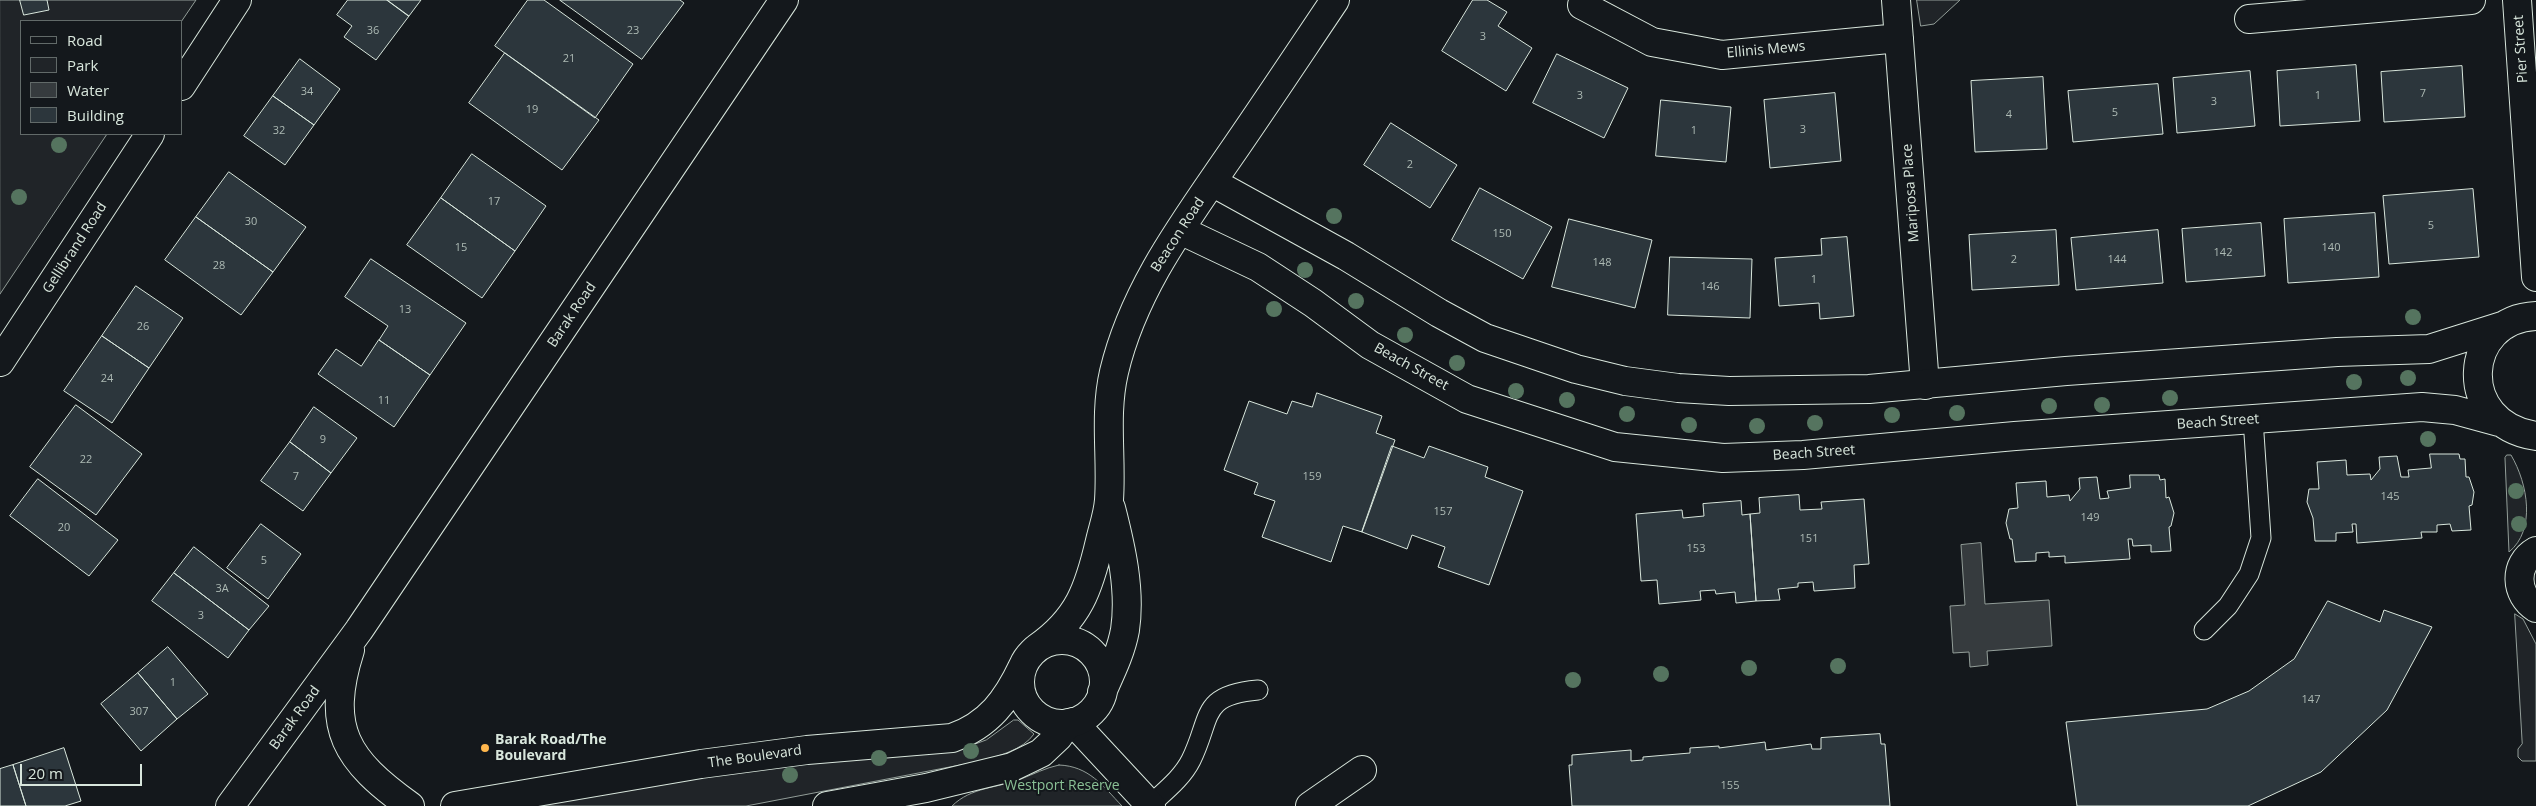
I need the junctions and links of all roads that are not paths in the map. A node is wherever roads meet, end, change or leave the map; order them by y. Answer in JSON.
{"nodes":[{"id":1,"x":237,"y":0,"type":"edge"},
{"id":2,"x":784,"y":0,"type":"edge"},
{"id":3,"x":1335,"y":0,"type":"edge"},
{"id":4,"x":1896,"y":0,"type":"edge"},
{"id":5,"x":2471,"y":0,"type":"edge"},
{"id":6,"x":2517,"y":0,"type":"edge"},
{"id":7,"x":1582,"y":5,"type":"dead end"},
{"id":8,"x":2249,"y":19,"type":"dead end"},
{"id":9,"x":1899,"y":38,"type":"junction"},
{"id":10,"x":182,"y":84,"type":"edge"},
{"id":11,"x":149,"y":135,"type":"edge"},
{"id":12,"x":1212,"y":182,"type":"junction"},
{"id":13,"x":1180,"y":230,"type":"junction"},
{"id":14,"x":2536,"y":277,"type":"edge"},
{"id":15,"x":2536,"y":316,"type":"edge"},
{"id":16,"x":2505,"y":326,"type":"junction"},
{"id":17,"x":0,"y":362,"type":"edge"},
{"id":18,"x":1925,"y":385,"type":"junction"},
{"id":19,"x":2253,"y":419,"type":"junction"},
{"id":20,"x":2499,"y":422,"type":"junction"},
{"id":21,"x":2536,"y":436,"type":"edge"},
{"id":22,"x":1109,"y":502,"type":"junction"},
{"id":23,"x":2536,"y":550,"type":"edge"},
{"id":24,"x":2536,"y":608,"type":"edge"},
{"id":25,"x":359,"y":630,"type":"junction"},
{"id":26,"x":2204,"y":630,"type":"dead end"},
{"id":27,"x":1030,"y":657,"type":"junction"},
{"id":28,"x":1258,"y":690,"type":"dead end"},
{"id":29,"x":1102,"y":692,"type":"junction"},
{"id":30,"x":1070,"y":723,"type":"junction"},
{"id":31,"x":1362,"y":770,"type":"dead end"},
{"id":32,"x":230,"y":806,"type":"edge"},
{"id":33,"x":410,"y":806,"type":"edge"},
{"id":34,"x":454,"y":806,"type":"edge"},
{"id":35,"x":827,"y":806,"type":"edge"},
{"id":36,"x":1150,"y":806,"type":"edge"},
{"id":37,"x":1310,"y":806,"type":"edge"}],
"edges":[{"from":1,"to":10,"type":"street"},
{"from":2,"to":25,"type":"street","name":"Barak Road"},
{"from":3,"to":12,"type":"street","name":"Beacon Road"},
{"from":4,"to":9,"type":"street","name":"Mariposa Place"},
{"from":5,"to":8,"type":"street"},
{"from":6,"to":14,"type":"street","name":"Pier Street"},
{"from":7,"to":9,"type":"street","name":"Ellinis Mews"},
{"from":9,"to":18,"type":"street","name":"Mariposa Place"},
{"from":11,"to":17,"type":"street","name":"Gellibrand Road"},
{"from":12,"to":13,"type":"street","name":"Beacon Road"},
{"from":12,"to":18,"type":"street"},
{"from":13,"to":19,"type":"street","name":"Beach Street"},
{"from":13,"to":22,"type":"street","name":"Beacon Road"},
{"from":15,"to":16,"type":"street"},
{"from":16,"to":18,"type":"street"},
{"from":16,"to":20,"type":"street"},
{"from":19,"to":20,"type":"street","name":"Beach Street"},
{"from":19,"to":26,"type":"lane"},
{"from":20,"to":21,"type":"street","name":"Beach Street"},
{"from":22,"to":27,"type":"street","name":"Beacon Road"},
{"from":22,"to":29,"type":"street","name":"Beacon Road"},
{"from":23,"to":24,"type":"street"},
{"from":25,"to":32,"type":"street","name":"Barak Road"},
{"from":25,"to":33,"type":"street","name":"Barak Road"},
{"from":27,"to":29,"type":"street"},
{"from":27,"to":30,"type":"street"},
{"from":27,"to":34,"type":"street","name":"The Boulevard"},
{"from":28,"to":36,"type":"lane"},
{"from":29,"to":30,"type":"street"},
{"from":30,"to":35,"type":"street"},
{"from":30,"to":36,"type":"street"},
{"from":31,"to":37,"type":"street"}]}
